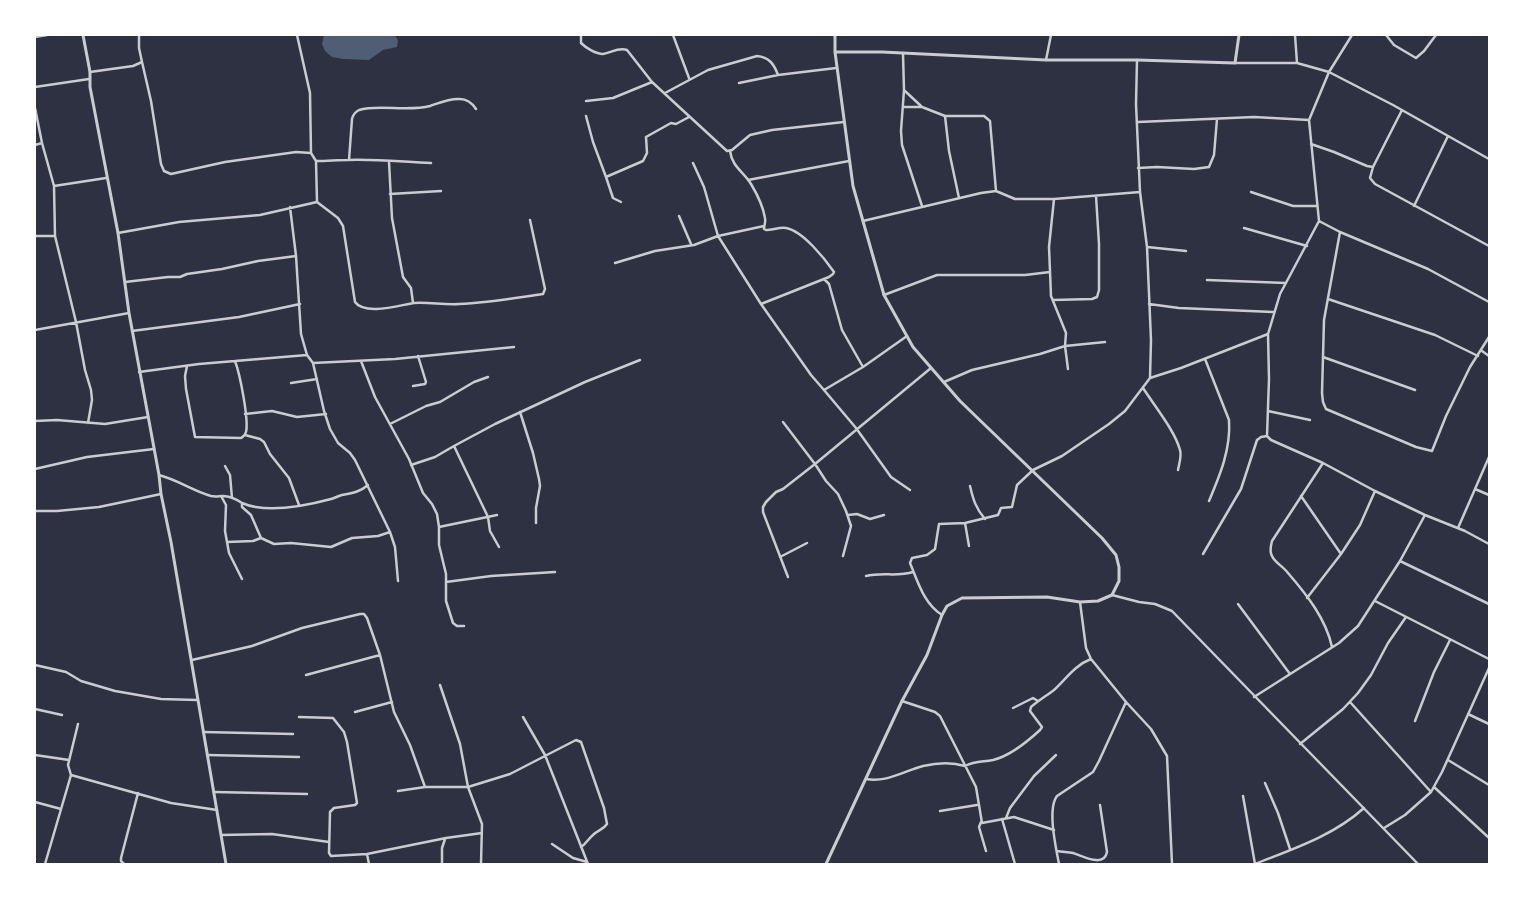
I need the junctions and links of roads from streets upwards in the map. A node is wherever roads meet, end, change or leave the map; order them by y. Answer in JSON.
{"nodes":[{"id":1,"x":47,"y":35,"type":"edge"},
{"id":2,"x":84,"y":35,"type":"edge"},
{"id":3,"x":139,"y":35,"type":"edge"},
{"id":4,"x":297,"y":35,"type":"edge"},
{"id":5,"x":581,"y":35,"type":"edge"},
{"id":6,"x":673,"y":35,"type":"edge"},
{"id":7,"x":835,"y":35,"type":"edge"},
{"id":8,"x":1051,"y":35,"type":"edge"},
{"id":9,"x":1239,"y":35,"type":"edge"},
{"id":10,"x":1295,"y":35,"type":"edge"},
{"id":11,"x":1352,"y":35,"type":"edge"},
{"id":12,"x":1386,"y":35,"type":"edge"},
{"id":13,"x":1436,"y":35,"type":"edge"},
{"id":14,"x":35,"y":37,"type":"edge"},
{"id":15,"x":835,"y":52,"type":"junction"},
{"id":16,"x":903,"y":54,"type":"junction"},
{"id":17,"x":1046,"y":60,"type":"junction"},
{"id":18,"x":1137,"y":60,"type":"junction"},
{"id":19,"x":142,"y":62,"type":"junction"},
{"id":20,"x":1235,"y":63,"type":"junction"},
{"id":21,"x":1297,"y":63,"type":"junction"},
{"id":22,"x":836,"y":68,"type":"junction"},
{"id":23,"x":90,"y":72,"type":"junction"},
{"id":24,"x":1329,"y":72,"type":"junction"},
{"id":25,"x":778,"y":75,"type":"junction"},
{"id":26,"x":689,"y":78,"type":"junction"},
{"id":27,"x":89,"y":80,"type":"junction"},
{"id":28,"x":652,"y":82,"type":"junction"},
{"id":29,"x":739,"y":83,"type":"dead end"},
{"id":30,"x":35,"y":87,"type":"edge"},
{"id":31,"x":904,"y":90,"type":"junction"},
{"id":32,"x":665,"y":93,"type":"junction"},
{"id":33,"x":586,"y":101,"type":"dead end"},
{"id":34,"x":903,"y":107,"type":"junction"},
{"id":35,"x":922,"y":107,"type":"junction"},
{"id":36,"x":35,"y":108,"type":"edge"},
{"id":37,"x":476,"y":108,"type":"dead end"},
{"id":38,"x":1402,"y":110,"type":"junction"},
{"id":39,"x":586,"y":116,"type":"dead end"},
{"id":40,"x":945,"y":116,"type":"junction"},
{"id":41,"x":689,"y":117,"type":"junction"},
{"id":42,"x":1216,"y":119,"type":"junction"},
{"id":43,"x":1309,"y":120,"type":"junction"},
{"id":44,"x":844,"y":122,"type":"junction"},
{"id":45,"x":1138,"y":122,"type":"junction"},
{"id":46,"x":1448,"y":136,"type":"junction"},
{"id":47,"x":42,"y":143,"type":"junction"},
{"id":48,"x":1311,"y":144,"type":"junction"},
{"id":49,"x":35,"y":145,"type":"edge"},
{"id":50,"x":730,"y":151,"type":"junction"},
{"id":51,"x":311,"y":153,"type":"junction"},
{"id":52,"x":1489,"y":159,"type":"edge"},
{"id":53,"x":349,"y":160,"type":"junction"},
{"id":54,"x":850,"y":161,"type":"junction"},
{"id":55,"x":316,"y":162,"type":"junction"},
{"id":56,"x":389,"y":162,"type":"junction"},
{"id":57,"x":432,"y":163,"type":"dead end"},
{"id":58,"x":693,"y":163,"type":"dead end"},
{"id":59,"x":1373,"y":167,"type":"junction"},
{"id":60,"x":1138,"y":168,"type":"junction"},
{"id":61,"x":606,"y":177,"type":"junction"},
{"id":62,"x":106,"y":178,"type":"junction"},
{"id":63,"x":748,"y":180,"type":"junction"},
{"id":64,"x":54,"y":186,"type":"junction"},
{"id":65,"x":441,"y":191,"type":"dead end"},
{"id":66,"x":996,"y":192,"type":"junction"},
{"id":67,"x":1140,"y":192,"type":"junction"},
{"id":68,"x":1251,"y":192,"type":"dead end"},
{"id":69,"x":390,"y":194,"type":"junction"},
{"id":70,"x":1096,"y":196,"type":"junction"},
{"id":71,"x":959,"y":199,"type":"junction"},
{"id":72,"x":1054,"y":199,"type":"junction"},
{"id":73,"x":317,"y":202,"type":"junction"},
{"id":74,"x":621,"y":202,"type":"dead end"},
{"id":75,"x":922,"y":206,"type":"junction"},
{"id":76,"x":1318,"y":206,"type":"junction"},
{"id":77,"x":1414,"y":206,"type":"junction"},
{"id":78,"x":290,"y":207,"type":"junction"},
{"id":79,"x":679,"y":216,"type":"dead end"},
{"id":80,"x":530,"y":220,"type":"dead end"},
{"id":81,"x":863,"y":221,"type":"junction"},
{"id":82,"x":1319,"y":221,"type":"junction"},
{"id":83,"x":764,"y":226,"type":"junction"},
{"id":84,"x":1244,"y":228,"type":"dead end"},
{"id":85,"x":1340,"y":232,"type":"junction"},
{"id":86,"x":118,"y":233,"type":"junction"},
{"id":87,"x":35,"y":236,"type":"edge"},
{"id":88,"x":55,"y":236,"type":"junction"},
{"id":89,"x":718,"y":236,"type":"junction"},
{"id":90,"x":690,"y":244,"type":"junction"},
{"id":91,"x":1307,"y":246,"type":"junction"},
{"id":92,"x":1489,"y":246,"type":"edge"},
{"id":93,"x":1147,"y":247,"type":"junction"},
{"id":94,"x":1186,"y":251,"type":"dead end"},
{"id":95,"x":296,"y":256,"type":"junction"},
{"id":96,"x":615,"y":262,"type":"dead end"},
{"id":97,"x":1050,"y":272,"type":"junction"},
{"id":98,"x":824,"y":279,"type":"junction"},
{"id":99,"x":1207,"y":280,"type":"dead end"},
{"id":100,"x":124,"y":282,"type":"junction"},
{"id":101,"x":1286,"y":283,"type":"junction"},
{"id":102,"x":884,"y":295,"type":"junction"},
{"id":103,"x":1328,"y":299,"type":"junction"},
{"id":104,"x":1053,"y":300,"type":"junction"},
{"id":105,"x":1489,"y":302,"type":"edge"},
{"id":106,"x":413,"y":303,"type":"junction"},
{"id":107,"x":300,"y":304,"type":"junction"},
{"id":108,"x":761,"y":304,"type":"junction"},
{"id":109,"x":1149,"y":304,"type":"junction"},
{"id":110,"x":1273,"y":312,"type":"junction"},
{"id":111,"x":128,"y":313,"type":"junction"},
{"id":112,"x":76,"y":322,"type":"junction"},
{"id":113,"x":35,"y":330,"type":"edge"},
{"id":114,"x":132,"y":330,"type":"junction"},
{"id":115,"x":1268,"y":334,"type":"junction"},
{"id":116,"x":907,"y":336,"type":"junction"},
{"id":117,"x":1489,"y":337,"type":"edge"},
{"id":118,"x":1104,"y":342,"type":"dead end"},
{"id":119,"x":1065,"y":346,"type":"junction"},
{"id":120,"x":514,"y":347,"type":"dead end"},
{"id":121,"x":1481,"y":351,"type":"junction"},
{"id":122,"x":307,"y":355,"type":"junction"},
{"id":123,"x":418,"y":356,"type":"junction"},
{"id":124,"x":1478,"y":356,"type":"junction"},
{"id":125,"x":1489,"y":356,"type":"edge"},
{"id":126,"x":1323,"y":357,"type":"junction"},
{"id":127,"x":1204,"y":359,"type":"junction"},
{"id":128,"x":640,"y":360,"type":"dead end"},
{"id":129,"x":235,"y":361,"type":"junction"},
{"id":130,"x":361,"y":361,"type":"junction"},
{"id":131,"x":313,"y":362,"type":"junction"},
{"id":132,"x":187,"y":366,"type":"junction"},
{"id":133,"x":863,"y":367,"type":"junction"},
{"id":134,"x":931,"y":368,"type":"junction"},
{"id":135,"x":1068,"y":370,"type":"dead end"},
{"id":136,"x":139,"y":372,"type":"junction"},
{"id":137,"x":488,"y":377,"type":"dead end"},
{"id":138,"x":1150,"y":378,"type":"junction"},
{"id":139,"x":317,"y":379,"type":"junction"},
{"id":140,"x":291,"y":382,"type":"dead end"},
{"id":141,"x":944,"y":382,"type":"junction"},
{"id":142,"x":413,"y":386,"type":"dead end"},
{"id":143,"x":1143,"y":388,"type":"junction"},
{"id":144,"x":824,"y":390,"type":"junction"},
{"id":145,"x":1415,"y":390,"type":"dead end"},
{"id":146,"x":1268,"y":411,"type":"junction"},
{"id":147,"x":520,"y":412,"type":"junction"},
{"id":148,"x":245,"y":414,"type":"junction"},
{"id":149,"x":326,"y":414,"type":"junction"},
{"id":150,"x":148,"y":417,"type":"junction"},
{"id":151,"x":1310,"y":420,"type":"dead end"},
{"id":152,"x":35,"y":421,"type":"edge"},
{"id":153,"x":783,"y":422,"type":"dead end"},
{"id":154,"x":88,"y":423,"type":"junction"},
{"id":155,"x":390,"y":424,"type":"junction"},
{"id":156,"x":856,"y":428,"type":"junction"},
{"id":157,"x":245,"y":435,"type":"junction"},
{"id":158,"x":1267,"y":436,"type":"junction"},
{"id":159,"x":454,"y":446,"type":"junction"},
{"id":160,"x":154,"y":449,"type":"junction"},
{"id":161,"x":1489,"y":457,"type":"edge"},
{"id":162,"x":1323,"y":463,"type":"junction"},
{"id":163,"x":815,"y":464,"type":"junction"},
{"id":164,"x":411,"y":465,"type":"junction"},
{"id":165,"x":224,"y":466,"type":"dead end"},
{"id":166,"x":35,"y":468,"type":"edge"},
{"id":167,"x":1033,"y":470,"type":"junction"},
{"id":168,"x":1178,"y":470,"type":"dead end"},
{"id":169,"x":159,"y":475,"type":"junction"},
{"id":170,"x":368,"y":486,"type":"junction"},
{"id":171,"x":970,"y":486,"type":"dead end"},
{"id":172,"x":1476,"y":489,"type":"junction"},
{"id":173,"x":910,"y":490,"type":"dead end"},
{"id":174,"x":1375,"y":491,"type":"junction"},
{"id":175,"x":161,"y":494,"type":"junction"},
{"id":176,"x":1489,"y":495,"type":"edge"},
{"id":177,"x":221,"y":496,"type":"junction"},
{"id":178,"x":1301,"y":496,"type":"junction"},
{"id":179,"x":232,"y":498,"type":"junction"},
{"id":180,"x":1209,"y":501,"type":"dead end"},
{"id":181,"x":242,"y":502,"type":"junction"},
{"id":182,"x":299,"y":505,"type":"junction"},
{"id":183,"x":35,"y":511,"type":"edge"},
{"id":184,"x":497,"y":515,"type":"dead end"},
{"id":185,"x":848,"y":515,"type":"junction"},
{"id":186,"x":884,"y":515,"type":"dead end"},
{"id":187,"x":1425,"y":515,"type":"junction"},
{"id":188,"x":488,"y":517,"type":"junction"},
{"id":189,"x":985,"y":519,"type":"junction"},
{"id":190,"x":536,"y":523,"type":"dead end"},
{"id":191,"x":965,"y":523,"type":"junction"},
{"id":192,"x":439,"y":527,"type":"junction"},
{"id":193,"x":1458,"y":528,"type":"junction"},
{"id":194,"x":390,"y":532,"type":"junction"},
{"id":195,"x":262,"y":538,"type":"junction"},
{"id":196,"x":227,"y":542,"type":"junction"},
{"id":197,"x":807,"y":543,"type":"dead end"},
{"id":198,"x":1489,"y":544,"type":"edge"},
{"id":199,"x":969,"y":546,"type":"dead end"},
{"id":200,"x":499,"y":547,"type":"dead end"},
{"id":201,"x":1203,"y":554,"type":"dead end"},
{"id":202,"x":1341,"y":554,"type":"junction"},
{"id":203,"x":843,"y":556,"type":"dead end"},
{"id":204,"x":780,"y":557,"type":"junction"},
{"id":205,"x":1400,"y":561,"type":"junction"},
{"id":206,"x":555,"y":572,"type":"dead end"},
{"id":207,"x":914,"y":572,"type":"junction"},
{"id":208,"x":866,"y":576,"type":"dead end"},
{"id":209,"x":788,"y":577,"type":"dead end"},
{"id":210,"x":242,"y":579,"type":"dead end"},
{"id":211,"x":398,"y":581,"type":"dead end"},
{"id":212,"x":446,"y":582,"type":"junction"},
{"id":213,"x":1112,"y":595,"type":"junction"},
{"id":214,"x":1307,"y":598,"type":"junction"},
{"id":215,"x":1375,"y":601,"type":"junction"},
{"id":216,"x":1080,"y":602,"type":"junction"},
{"id":217,"x":1238,"y":604,"type":"dead end"},
{"id":218,"x":1489,"y":604,"type":"edge"},
{"id":219,"x":942,"y":615,"type":"junction"},
{"id":220,"x":1406,"y":617,"type":"junction"},
{"id":221,"x":464,"y":626,"type":"dead end"},
{"id":222,"x":1450,"y":640,"type":"junction"},
{"id":223,"x":1332,"y":647,"type":"junction"},
{"id":224,"x":380,"y":655,"type":"junction"},
{"id":225,"x":1091,"y":659,"type":"junction"},
{"id":226,"x":1489,"y":659,"type":"edge"},
{"id":227,"x":191,"y":660,"type":"junction"},
{"id":228,"x":35,"y":665,"type":"edge"},
{"id":229,"x":1489,"y":668,"type":"edge"},
{"id":230,"x":1290,"y":674,"type":"junction"},
{"id":231,"x":306,"y":675,"type":"dead end"},
{"id":232,"x":440,"y":685,"type":"dead end"},
{"id":233,"x":1254,"y":697,"type":"junction"},
{"id":234,"x":198,"y":700,"type":"junction"},
{"id":235,"x":1038,"y":701,"type":"junction"},
{"id":236,"x":392,"y":702,"type":"junction"},
{"id":237,"x":902,"y":702,"type":"junction"},
{"id":238,"x":1126,"y":702,"type":"junction"},
{"id":239,"x":1350,"y":702,"type":"junction"},
{"id":240,"x":1013,"y":708,"type":"dead end"},
{"id":241,"x":35,"y":709,"type":"edge"},
{"id":242,"x":354,"y":712,"type":"dead end"},
{"id":243,"x":1468,"y":714,"type":"junction"},
{"id":244,"x":62,"y":715,"type":"dead end"},
{"id":245,"x":299,"y":717,"type":"dead end"},
{"id":246,"x":523,"y":717,"type":"dead end"},
{"id":247,"x":1415,"y":721,"type":"dead end"},
{"id":248,"x":78,"y":724,"type":"dead end"},
{"id":249,"x":1489,"y":724,"type":"edge"},
{"id":250,"x":203,"y":732,"type":"junction"},
{"id":251,"x":293,"y":734,"type":"dead end"},
{"id":252,"x":1300,"y":744,"type":"junction"},
{"id":253,"x":35,"y":755,"type":"edge"},
{"id":254,"x":207,"y":755,"type":"junction"},
{"id":255,"x":544,"y":755,"type":"junction"},
{"id":256,"x":1056,"y":755,"type":"dead end"},
{"id":257,"x":299,"y":757,"type":"dead end"},
{"id":258,"x":69,"y":760,"type":"junction"},
{"id":259,"x":1448,"y":760,"type":"junction"},
{"id":260,"x":965,"y":766,"type":"junction"},
{"id":261,"x":71,"y":775,"type":"junction"},
{"id":262,"x":866,"y":779,"type":"junction"},
{"id":263,"x":1265,"y":784,"type":"dead end"},
{"id":264,"x":1489,"y":785,"type":"edge"},
{"id":265,"x":468,"y":787,"type":"junction"},
{"id":266,"x":1434,"y":787,"type":"junction"},
{"id":267,"x":425,"y":788,"type":"junction"},
{"id":268,"x":398,"y":791,"type":"dead end"},
{"id":269,"x":212,"y":792,"type":"junction"},
{"id":270,"x":1431,"y":792,"type":"junction"},
{"id":271,"x":138,"y":793,"type":"junction"},
{"id":272,"x":308,"y":794,"type":"dead end"},
{"id":273,"x":1242,"y":796,"type":"dead end"},
{"id":274,"x":35,"y":802,"type":"edge"},
{"id":275,"x":978,"y":804,"type":"junction"},
{"id":276,"x":1100,"y":805,"type":"dead end"},
{"id":277,"x":1364,"y":808,"type":"junction"},
{"id":278,"x":61,"y":809,"type":"junction"},
{"id":279,"x":217,"y":810,"type":"junction"},
{"id":280,"x":940,"y":812,"type":"dead end"},
{"id":281,"x":1006,"y":818,"type":"junction"},
{"id":282,"x":1002,"y":819,"type":"junction"},
{"id":283,"x":980,"y":822,"type":"junction"},
{"id":284,"x":1384,"y":828,"type":"junction"},
{"id":285,"x":1054,"y":830,"type":"junction"},
{"id":286,"x":482,"y":833,"type":"junction"},
{"id":287,"x":221,"y":834,"type":"junction"},
{"id":288,"x":1488,"y":837,"type":"dead end"},
{"id":289,"x":446,"y":838,"type":"junction"},
{"id":290,"x":329,"y":842,"type":"junction"},
{"id":291,"x":552,"y":844,"type":"dead end"},
{"id":292,"x":581,"y":847,"type":"junction"},
{"id":293,"x":1290,"y":849,"type":"junction"},
{"id":294,"x":986,"y":851,"type":"dead end"},
{"id":295,"x":1057,"y":851,"type":"junction"},
{"id":296,"x":368,"y":854,"type":"junction"},
{"id":297,"x":588,"y":863,"type":"edge"},
{"id":298,"x":1259,"y":863,"type":"edge"},
{"id":299,"x":1416,"y":863,"type":"edge"},
{"id":300,"x":45,"y":864,"type":"edge"},
{"id":301,"x":124,"y":864,"type":"edge"},
{"id":302,"x":226,"y":864,"type":"edge"},
{"id":303,"x":369,"y":864,"type":"edge"},
{"id":304,"x":442,"y":864,"type":"edge"},
{"id":305,"x":481,"y":864,"type":"edge"},
{"id":306,"x":826,"y":864,"type":"edge"},
{"id":307,"x":1015,"y":864,"type":"edge"},
{"id":308,"x":1059,"y":864,"type":"edge"},
{"id":309,"x":1172,"y":864,"type":"edge"}],
"edges":[{"from":1,"to":14,"type":"street"},
{"from":2,"to":23,"type":"street"},
{"from":3,"to":19,"type":"street"},
{"from":4,"to":51,"type":"street"},
{"from":5,"to":28,"type":"street"},
{"from":6,"to":26,"type":"street"},
{"from":7,"to":15,"type":"street"},
{"from":8,"to":17,"type":"street"},
{"from":9,"to":20,"type":"street"},
{"from":10,"to":21,"type":"street"},
{"from":11,"to":24,"type":"street"},
{"from":12,"to":13,"type":"street"},
{"from":15,"to":16,"type":"street"},
{"from":15,"to":22,"type":"street"},
{"from":16,"to":17,"type":"street"},
{"from":16,"to":31,"type":"street"},
{"from":17,"to":18,"type":"street"},
{"from":18,"to":20,"type":"street"},
{"from":18,"to":45,"type":"street"},
{"from":19,"to":23,"type":"street"},
{"from":19,"to":51,"type":"street"},
{"from":20,"to":21,"type":"street"},
{"from":21,"to":24,"type":"street"},
{"from":22,"to":25,"type":"street"},
{"from":22,"to":44,"type":"street"},
{"from":23,"to":27,"type":"street"},
{"from":24,"to":38,"type":"street"},
{"from":24,"to":43,"type":"street"},
{"from":25,"to":26,"type":"street"},
{"from":25,"to":29,"type":"street"},
{"from":26,"to":32,"type":"street"},
{"from":27,"to":30,"type":"street"},
{"from":27,"to":62,"type":"street"},
{"from":28,"to":32,"type":"street"},
{"from":28,"to":33,"type":"street"},
{"from":31,"to":34,"type":"street"},
{"from":31,"to":35,"type":"street"},
{"from":32,"to":41,"type":"street"},
{"from":34,"to":35,"type":"street"},
{"from":34,"to":75,"type":"street"},
{"from":35,"to":40,"type":"street"},
{"from":36,"to":47,"type":"street"},
{"from":37,"to":53,"type":"street"},
{"from":38,"to":46,"type":"street"},
{"from":38,"to":59,"type":"street"},
{"from":39,"to":61,"type":"street"},
{"from":40,"to":66,"type":"street"},
{"from":40,"to":71,"type":"street"},
{"from":41,"to":50,"type":"street"},
{"from":41,"to":61,"type":"street"},
{"from":42,"to":43,"type":"street"},
{"from":42,"to":45,"type":"street"},
{"from":42,"to":60,"type":"street"},
{"from":43,"to":48,"type":"street"},
{"from":44,"to":50,"type":"street"},
{"from":44,"to":54,"type":"street"},
{"from":45,"to":60,"type":"street"},
{"from":46,"to":52,"type":"street"},
{"from":46,"to":77,"type":"street"},
{"from":47,"to":49,"type":"street"},
{"from":47,"to":64,"type":"street"},
{"from":48,"to":59,"type":"street"},
{"from":48,"to":76,"type":"street"},
{"from":50,"to":63,"type":"street"},
{"from":51,"to":55,"type":"street"},
{"from":53,"to":55,"type":"street"},
{"from":53,"to":56,"type":"street"},
{"from":54,"to":63,"type":"street"},
{"from":54,"to":81,"type":"street"},
{"from":55,"to":73,"type":"street"},
{"from":56,"to":57,"type":"street"},
{"from":56,"to":69,"type":"street"},
{"from":58,"to":89,"type":"street"},
{"from":59,"to":77,"type":"street"},
{"from":60,"to":67,"type":"street"},
{"from":61,"to":74,"type":"street"},
{"from":62,"to":64,"type":"street"},
{"from":62,"to":86,"type":"street"},
{"from":63,"to":83,"type":"street"},
{"from":64,"to":88,"type":"street"},
{"from":65,"to":69,"type":"street"},
{"from":66,"to":71,"type":"street"},
{"from":66,"to":72,"type":"street"},
{"from":67,"to":70,"type":"street"},
{"from":67,"to":93,"type":"street"},
{"from":68,"to":76,"type":"street"},
{"from":69,"to":106,"type":"street"},
{"from":70,"to":72,"type":"street"},
{"from":70,"to":104,"type":"street"},
{"from":71,"to":75,"type":"street"},
{"from":72,"to":97,"type":"street"},
{"from":73,"to":78,"type":"street"},
{"from":73,"to":106,"type":"street"},
{"from":75,"to":81,"type":"street"},
{"from":76,"to":82,"type":"street"},
{"from":77,"to":92,"type":"street"},
{"from":78,"to":86,"type":"street"},
{"from":78,"to":95,"type":"street"},
{"from":79,"to":90,"type":"street"},
{"from":80,"to":106,"type":"street"},
{"from":81,"to":102,"type":"street"},
{"from":82,"to":85,"type":"street"},
{"from":82,"to":91,"type":"street"},
{"from":83,"to":89,"type":"street"},
{"from":83,"to":98,"type":"street"},
{"from":84,"to":91,"type":"street"},
{"from":85,"to":103,"type":"street"},
{"from":85,"to":105,"type":"street"},
{"from":86,"to":100,"type":"street"},
{"from":87,"to":88,"type":"street"},
{"from":88,"to":112,"type":"street"},
{"from":89,"to":90,"type":"street"},
{"from":89,"to":108,"type":"street"},
{"from":90,"to":96,"type":"street"},
{"from":91,"to":101,"type":"street"},
{"from":93,"to":94,"type":"street"},
{"from":93,"to":109,"type":"street"},
{"from":95,"to":100,"type":"street"},
{"from":95,"to":107,"type":"street"},
{"from":97,"to":102,"type":"street"},
{"from":97,"to":104,"type":"street"},
{"from":98,"to":108,"type":"street"},
{"from":98,"to":133,"type":"street"},
{"from":99,"to":101,"type":"street"},
{"from":100,"to":111,"type":"street"},
{"from":101,"to":110,"type":"street"},
{"from":102,"to":116,"type":"street"},
{"from":103,"to":124,"type":"street"},
{"from":103,"to":126,"type":"street"},
{"from":104,"to":119,"type":"street"},
{"from":107,"to":114,"type":"street"},
{"from":107,"to":122,"type":"street"},
{"from":108,"to":144,"type":"street"},
{"from":109,"to":110,"type":"street"},
{"from":109,"to":138,"type":"street"},
{"from":110,"to":115,"type":"street"},
{"from":111,"to":112,"type":"street"},
{"from":111,"to":114,"type":"street"},
{"from":112,"to":113,"type":"street"},
{"from":112,"to":154,"type":"street"},
{"from":114,"to":136,"type":"street"},
{"from":115,"to":127,"type":"street"},
{"from":115,"to":146,"type":"street"},
{"from":116,"to":133,"type":"street"},
{"from":116,"to":134,"type":"street"},
{"from":117,"to":121,"type":"street"},
{"from":118,"to":119,"type":"street"},
{"from":119,"to":135,"type":"street"},
{"from":119,"to":141,"type":"street"},
{"from":120,"to":123,"type":"street"},
{"from":121,"to":124,"type":"street"},
{"from":121,"to":125,"type":"street"},
{"from":122,"to":129,"type":"street"},
{"from":122,"to":131,"type":"street"},
{"from":123,"to":130,"type":"street"},
{"from":123,"to":142,"type":"street"},
{"from":124,"to":126,"type":"street"},
{"from":126,"to":145,"type":"street"},
{"from":127,"to":138,"type":"street"},
{"from":127,"to":180,"type":"street"},
{"from":128,"to":147,"type":"street"},
{"from":129,"to":132,"type":"street"},
{"from":129,"to":148,"type":"street"},
{"from":130,"to":131,"type":"street"},
{"from":130,"to":155,"type":"street"},
{"from":131,"to":139,"type":"street"},
{"from":132,"to":136,"type":"street"},
{"from":132,"to":157,"type":"street"},
{"from":133,"to":144,"type":"street"},
{"from":134,"to":141,"type":"street"},
{"from":134,"to":156,"type":"street"},
{"from":136,"to":150,"type":"street"},
{"from":137,"to":155,"type":"street"},
{"from":138,"to":143,"type":"street"},
{"from":139,"to":140,"type":"street"},
{"from":139,"to":149,"type":"street"},
{"from":141,"to":167,"type":"street"},
{"from":143,"to":167,"type":"street"},
{"from":143,"to":168,"type":"street"},
{"from":144,"to":156,"type":"street"},
{"from":146,"to":151,"type":"street"},
{"from":146,"to":158,"type":"street"},
{"from":147,"to":159,"type":"street"},
{"from":147,"to":190,"type":"street"},
{"from":148,"to":149,"type":"street"},
{"from":148,"to":157,"type":"street"},
{"from":149,"to":170,"type":"street"},
{"from":150,"to":154,"type":"street"},
{"from":150,"to":160,"type":"street"},
{"from":152,"to":154,"type":"street"},
{"from":153,"to":163,"type":"street"},
{"from":155,"to":164,"type":"street"},
{"from":156,"to":163,"type":"street"},
{"from":156,"to":173,"type":"street"},
{"from":157,"to":182,"type":"street"},
{"from":158,"to":162,"type":"street"},
{"from":158,"to":201,"type":"street"},
{"from":159,"to":164,"type":"street"},
{"from":159,"to":188,"type":"street"},
{"from":160,"to":166,"type":"street"},
{"from":160,"to":169,"type":"street"},
{"from":161,"to":172,"type":"street"},
{"from":162,"to":174,"type":"street"},
{"from":162,"to":178,"type":"street"},
{"from":163,"to":185,"type":"street"},
{"from":163,"to":204,"type":"street"},
{"from":164,"to":192,"type":"street"},
{"from":165,"to":179,"type":"street"},
{"from":167,"to":189,"type":"street"},
{"from":167,"to":213,"type":"street"},
{"from":169,"to":175,"type":"street"},
{"from":169,"to":177,"type":"street"},
{"from":170,"to":182,"type":"street"},
{"from":170,"to":194,"type":"street"},
{"from":171,"to":189,"type":"street"},
{"from":172,"to":176,"type":"street"},
{"from":172,"to":193,"type":"street"},
{"from":174,"to":187,"type":"street"},
{"from":174,"to":202,"type":"street"},
{"from":175,"to":183,"type":"street"},
{"from":175,"to":227,"type":"street"},
{"from":177,"to":179,"type":"street"},
{"from":177,"to":196,"type":"street"},
{"from":178,"to":202,"type":"street"},
{"from":178,"to":214,"type":"street"},
{"from":179,"to":181,"type":"street"},
{"from":181,"to":182,"type":"street"},
{"from":181,"to":195,"type":"street"},
{"from":184,"to":188,"type":"street"},
{"from":185,"to":186,"type":"street"},
{"from":185,"to":203,"type":"street"},
{"from":187,"to":193,"type":"street"},
{"from":187,"to":205,"type":"street"},
{"from":188,"to":192,"type":"street"},
{"from":188,"to":200,"type":"street"},
{"from":189,"to":191,"type":"street"},
{"from":191,"to":199,"type":"street"},
{"from":191,"to":207,"type":"street"},
{"from":192,"to":212,"type":"street"},
{"from":193,"to":198,"type":"street"},
{"from":194,"to":195,"type":"street"},
{"from":194,"to":211,"type":"street"},
{"from":195,"to":196,"type":"street"},
{"from":196,"to":210,"type":"street"},
{"from":197,"to":204,"type":"street"},
{"from":202,"to":214,"type":"street"},
{"from":204,"to":209,"type":"street"},
{"from":205,"to":215,"type":"street"},
{"from":205,"to":218,"type":"street"},
{"from":206,"to":212,"type":"street"},
{"from":207,"to":208,"type":"street"},
{"from":207,"to":219,"type":"street"},
{"from":212,"to":221,"type":"street"},
{"from":213,"to":216,"type":"street"},
{"from":213,"to":233,"type":"street"},
{"from":214,"to":223,"type":"street"},
{"from":215,"to":220,"type":"street"},
{"from":215,"to":223,"type":"street"},
{"from":216,"to":219,"type":"street"},
{"from":216,"to":225,"type":"street"},
{"from":217,"to":230,"type":"street"},
{"from":219,"to":237,"type":"street"},
{"from":220,"to":222,"type":"street"},
{"from":220,"to":239,"type":"street"},
{"from":222,"to":226,"type":"street"},
{"from":222,"to":247,"type":"street"},
{"from":223,"to":230,"type":"street"},
{"from":224,"to":227,"type":"street"},
{"from":224,"to":231,"type":"street"},
{"from":224,"to":236,"type":"street"},
{"from":225,"to":235,"type":"street"},
{"from":225,"to":238,"type":"street"},
{"from":227,"to":234,"type":"street"},
{"from":228,"to":234,"type":"street"},
{"from":229,"to":243,"type":"street"},
{"from":230,"to":233,"type":"street"},
{"from":232,"to":265,"type":"street"},
{"from":233,"to":252,"type":"street"},
{"from":234,"to":250,"type":"street"},
{"from":235,"to":240,"type":"street"},
{"from":235,"to":260,"type":"street"},
{"from":236,"to":242,"type":"street"},
{"from":236,"to":267,"type":"street"},
{"from":237,"to":260,"type":"street"},
{"from":237,"to":262,"type":"street"},
{"from":238,"to":285,"type":"street"},
{"from":238,"to":309,"type":"street"},
{"from":239,"to":252,"type":"street"},
{"from":239,"to":270,"type":"street"},
{"from":241,"to":244,"type":"street"},
{"from":243,"to":249,"type":"street"},
{"from":243,"to":259,"type":"street"},
{"from":245,"to":290,"type":"street"},
{"from":246,"to":255,"type":"street"},
{"from":248,"to":258,"type":"street"},
{"from":250,"to":251,"type":"street"},
{"from":250,"to":254,"type":"street"},
{"from":252,"to":277,"type":"street"},
{"from":253,"to":258,"type":"street"},
{"from":254,"to":257,"type":"street"},
{"from":254,"to":269,"type":"street"},
{"from":255,"to":265,"type":"street"},
{"from":255,"to":292,"type":"street"},
{"from":255,"to":292,"type":"street"},
{"from":256,"to":281,"type":"street"},
{"from":258,"to":261,"type":"street"},
{"from":259,"to":264,"type":"street"},
{"from":259,"to":266,"type":"street"},
{"from":260,"to":262,"type":"street"},
{"from":260,"to":275,"type":"street"},
{"from":261,"to":271,"type":"street"},
{"from":261,"to":278,"type":"street"},
{"from":262,"to":306,"type":"street"},
{"from":263,"to":293,"type":"street"},
{"from":265,"to":267,"type":"street"},
{"from":265,"to":286,"type":"street"},
{"from":266,"to":270,"type":"street"},
{"from":266,"to":288,"type":"street"},
{"from":267,"to":268,"type":"street"},
{"from":269,"to":272,"type":"street"},
{"from":269,"to":279,"type":"street"},
{"from":270,"to":284,"type":"street"},
{"from":271,"to":279,"type":"street"},
{"from":271,"to":301,"type":"street"},
{"from":273,"to":298,"type":"street"},
{"from":274,"to":278,"type":"street"},
{"from":275,"to":280,"type":"street"},
{"from":275,"to":283,"type":"street"},
{"from":276,"to":295,"type":"street"},
{"from":277,"to":284,"type":"street"},
{"from":277,"to":293,"type":"street"},
{"from":278,"to":300,"type":"street"},
{"from":279,"to":287,"type":"street"},
{"from":281,"to":282,"type":"street"},
{"from":281,"to":285,"type":"street"},
{"from":282,"to":283,"type":"street"},
{"from":282,"to":307,"type":"street"},
{"from":283,"to":294,"type":"street"},
{"from":284,"to":299,"type":"street"},
{"from":285,"to":295,"type":"street"},
{"from":286,"to":289,"type":"street"},
{"from":286,"to":305,"type":"street"},
{"from":287,"to":290,"type":"street"},
{"from":287,"to":302,"type":"street"},
{"from":289,"to":296,"type":"street"},
{"from":289,"to":304,"type":"street"},
{"from":290,"to":296,"type":"street"},
{"from":291,"to":297,"type":"street"},
{"from":292,"to":297,"type":"street"},
{"from":293,"to":298,"type":"street"},
{"from":295,"to":308,"type":"street"},
{"from":296,"to":303,"type":"street"}]}
